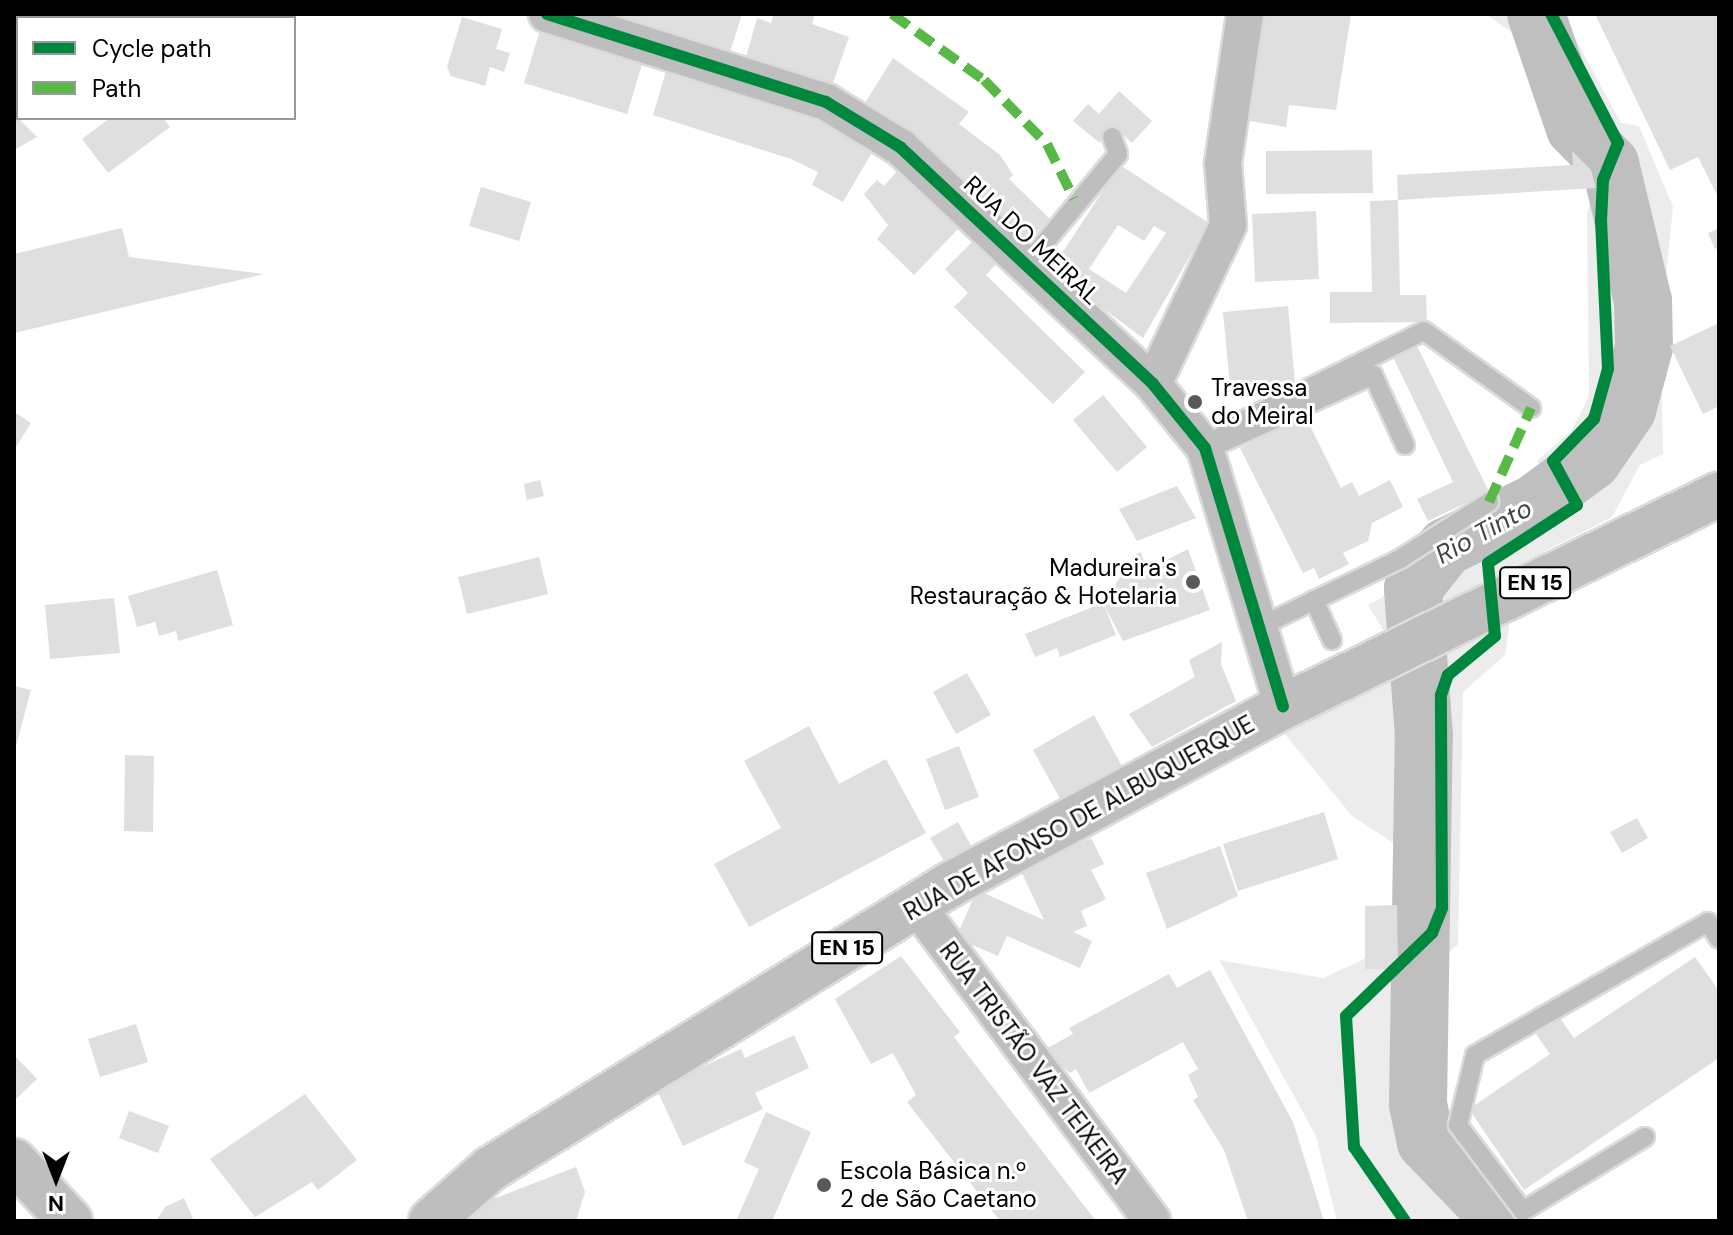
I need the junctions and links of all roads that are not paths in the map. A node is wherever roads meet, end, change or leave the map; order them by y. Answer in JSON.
{"nodes":[{"id":1,"x":547,"y":14,"type":"edge"},
{"id":2,"x":1245,"y":14,"type":"edge"},
{"id":3,"x":1112,"y":137,"type":"dead end"},
{"id":4,"x":1026,"y":265,"type":"junction"},
{"id":5,"x":1153,"y":384,"type":"junction"},
{"id":6,"x":1531,"y":408,"type":"dead end"},
{"id":7,"x":1405,"y":445,"type":"dead end"},
{"id":8,"x":1205,"y":448,"type":"junction"},
{"id":9,"x":1719,"y":494,"type":"edge"},
{"id":10,"x":1489,"y":502,"type":"dead end"},
{"id":11,"x":1314,"y":600,"type":"junction"},
{"id":12,"x":1259,"y":627,"type":"junction"},
{"id":13,"x":1342,"y":656,"type":"junction"},
{"id":14,"x":1283,"y":707,"type":"junction"},
{"id":15,"x":916,"y":905,"type":"junction"},
{"id":16,"x":1719,"y":939,"type":"edge"},
{"id":17,"x":1645,"y":1137,"type":"dead end"},
{"id":18,"x":14,"y":1161,"type":"edge"},
{"id":19,"x":70,"y":1221,"type":"edge"},
{"id":20,"x":431,"y":1221,"type":"edge"},
{"id":21,"x":1152,"y":1221,"type":"edge"}],
"edges":[{"from":1,"to":4,"type":"street","name":"RUA DO MEIRAL"},
{"from":2,"to":5,"type":"street"},
{"from":3,"to":4,"type":"lane"},
{"from":4,"to":5,"type":"street","name":"RUA DO MEIRAL"},
{"from":5,"to":8,"type":"street","name":"RUA DO MEIRAL"},
{"from":6,"to":8,"type":"lane"},
{"from":7,"to":8,"type":"lane"},
{"from":8,"to":12,"type":"street","name":"RUA DO MEIRAL"},
{"from":9,"to":13,"type":"main road","name":"RUA DE AFONSO DE ALBUQUERQUE","number":"EN 15"},
{"from":10,"to":11,"type":"lane"},
{"from":11,"to":12,"type":"lane"},
{"from":11,"to":13,"type":"lane"},
{"from":12,"to":14,"type":"street","name":"RUA DO MEIRAL"},
{"from":13,"to":14,"type":"main road","name":"RUA DE AFONSO DE ALBUQUERQUE","number":"EN 15"},
{"from":14,"to":15,"type":"main road","name":"RUA DE AFONSO DE ALBUQUERQUE","number":"EN 15"},
{"from":15,"to":20,"type":"main road","name":"RUA DE AFONSO DE ALBUQUERQUE","number":"EN 15"},
{"from":15,"to":21,"type":"street","name":"RUA TRISTÃO VAZ TEIXEIRA"},
{"from":16,"to":17,"type":"lane"},
{"from":18,"to":19,"type":"main road"}]}
